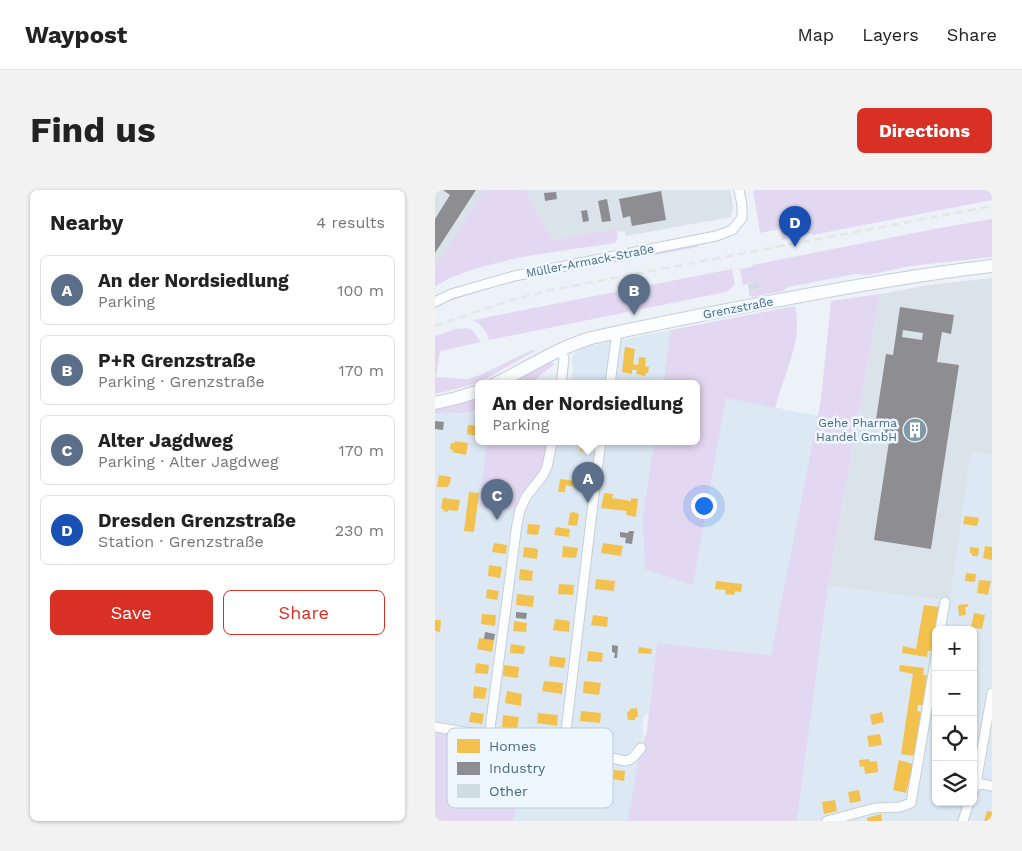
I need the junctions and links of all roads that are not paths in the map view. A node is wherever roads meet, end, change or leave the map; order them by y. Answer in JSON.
{"nodes":[{"id":1,"x":739,"y":190,"type":"edge"},
{"id":2,"x":992,"y":266,"type":"edge"},
{"id":3,"x":435,"y":302,"type":"edge"},
{"id":4,"x":617,"y":332,"type":"junction"},
{"id":5,"x":561,"y":349,"type":"junction"},
{"id":6,"x":503,"y":380,"type":"edge"},
{"id":7,"x":561,"y":380,"type":"edge"},
{"id":8,"x":611,"y":380,"type":"edge"},
{"id":9,"x":475,"y":392,"type":"edge"},
{"id":10,"x":435,"y":403,"type":"edge"},
{"id":11,"x":551,"y":445,"type":"edge"},
{"id":12,"x":601,"y":445,"type":"edge"},
{"id":13,"x":945,"y":602,"type":"dead end"},
{"id":14,"x":941,"y":626,"type":"edge"},
{"id":15,"x":933,"y":671,"type":"edge"},
{"id":16,"x":992,"y":693,"type":"edge"},
{"id":17,"x":490,"y":728,"type":"edge"},
{"id":18,"x":566,"y":728,"type":"edge"},
{"id":19,"x":641,"y":748,"type":"dead end"},
{"id":20,"x":613,"y":758,"type":"edge"},
{"id":21,"x":977,"y":776,"type":"edge"},
{"id":22,"x":992,"y":786,"type":"edge"},
{"id":23,"x":977,"y":787,"type":"edge"},
{"id":24,"x":968,"y":806,"type":"edge"},
{"id":25,"x":827,"y":821,"type":"edge"},
{"id":26,"x":963,"y":821,"type":"edge"}],
"edges":[{"from":1,"to":3,"type":"street","name":"Müller-Armack-Straße"},
{"from":2,"to":4,"type":"main road","name":"Grenzstraße"},
{"from":4,"to":5,"type":"main road","name":"Grenzstraße"},
{"from":4,"to":8,"type":"street"},
{"from":5,"to":6,"type":"main road","name":"Grenzstraße"},
{"from":5,"to":7,"type":"street"},
{"from":9,"to":10,"type":"main road"},
{"from":11,"to":17,"type":"street"},
{"from":12,"to":18,"type":"street"},
{"from":13,"to":14,"type":"street"},
{"from":15,"to":25,"type":"street"},
{"from":16,"to":21,"type":"street"},
{"from":19,"to":20,"type":"street"},
{"from":22,"to":23,"type":"street"},
{"from":24,"to":26,"type":"street"}]}
